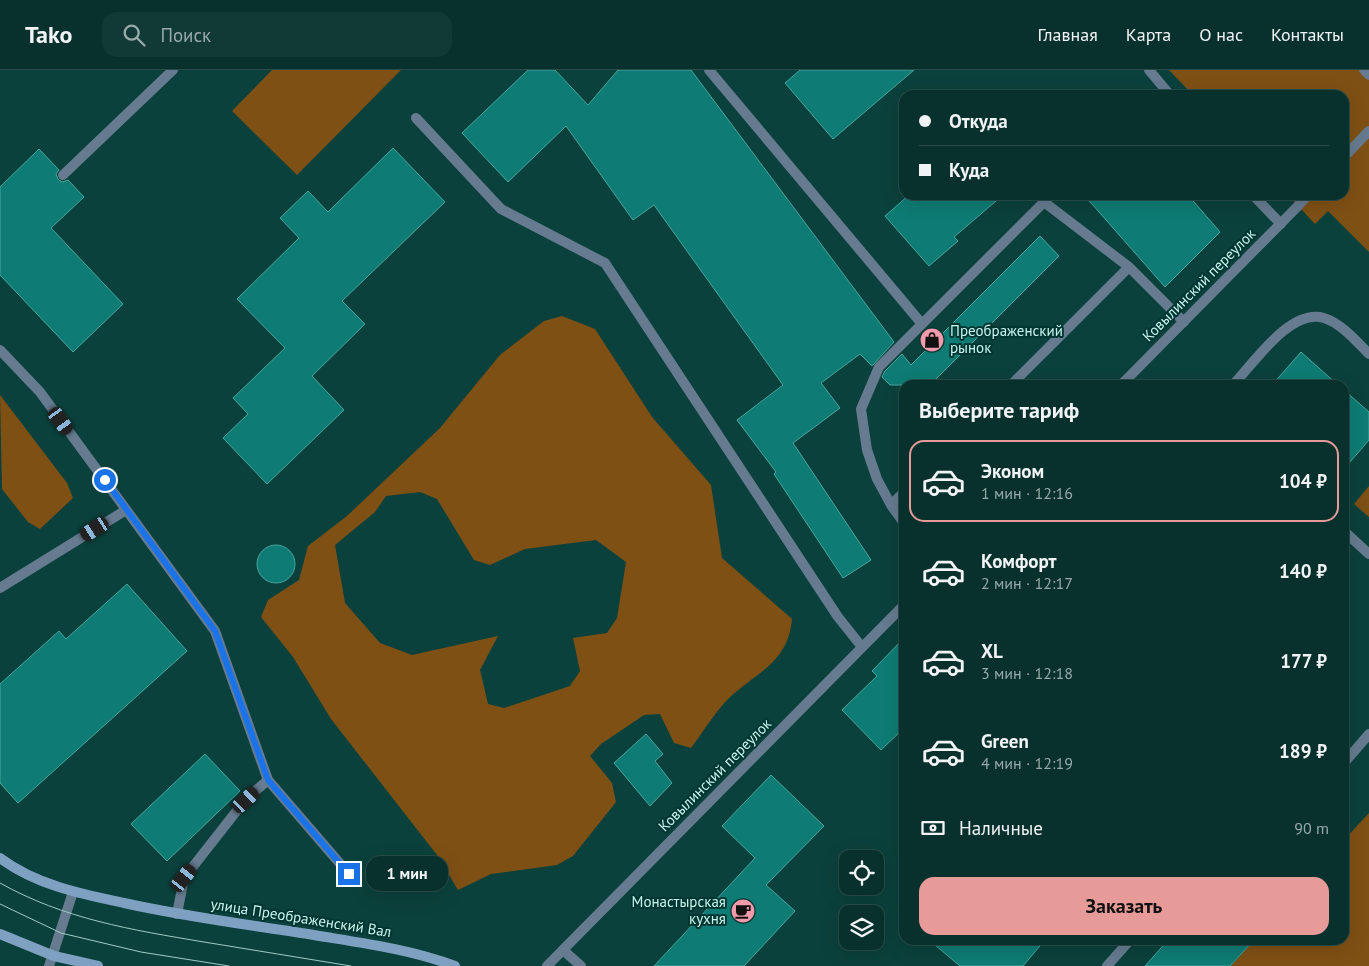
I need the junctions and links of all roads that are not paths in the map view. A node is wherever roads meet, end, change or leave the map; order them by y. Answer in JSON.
{"nodes":[{"id":1,"x":173,"y":70,"type":"edge"},
{"id":2,"x":709,"y":70,"type":"edge"},
{"id":3,"x":1149,"y":70,"type":"edge"},
{"id":4,"x":1364,"y":70,"type":"edge"},
{"id":5,"x":1369,"y":75,"type":"edge"},
{"id":6,"x":1166,"y":90,"type":"edge"},
{"id":7,"x":416,"y":118,"type":"dead end"},
{"id":8,"x":1369,"y":131,"type":"edge"},
{"id":9,"x":1349,"y":152,"type":"edge"},
{"id":10,"x":63,"y":175,"type":"dead end"},
{"id":11,"x":1258,"y":200,"type":"edge"},
{"id":12,"x":1303,"y":200,"type":"edge"},
{"id":13,"x":1281,"y":224,"type":"junction"},
{"id":14,"x":1129,"y":267,"type":"junction"},
{"id":15,"x":1184,"y":322,"type":"junction"},
{"id":16,"x":922,"y":324,"type":"junction"},
{"id":17,"x":0,"y":350,"type":"edge"},
{"id":18,"x":1369,"y":354,"type":"edge"},
{"id":19,"x":1016,"y":380,"type":"edge"},
{"id":20,"x":1126,"y":380,"type":"edge"},
{"id":21,"x":1238,"y":380,"type":"edge"},
{"id":22,"x":899,"y":497,"type":"edge"},
{"id":23,"x":890,"y":505,"type":"junction"},
{"id":24,"x":126,"y":510,"type":"junction"},
{"id":25,"x":899,"y":516,"type":"edge"},
{"id":26,"x":1349,"y":536,"type":"edge"},
{"id":27,"x":1369,"y":554,"type":"edge"},
{"id":28,"x":0,"y":588,"type":"edge"},
{"id":29,"x":899,"y":610,"type":"edge"},
{"id":30,"x":862,"y":647,"type":"junction"},
{"id":31,"x":1369,"y":734,"type":"edge"},
{"id":32,"x":1349,"y":757,"type":"edge"},
{"id":33,"x":268,"y":780,"type":"junction"},
{"id":34,"x":0,"y":858,"type":"edge"},
{"id":35,"x":349,"y":874,"type":"dead end"},
{"id":36,"x":73,"y":892,"type":"junction"},
{"id":37,"x":177,"y":914,"type":"junction"},
{"id":38,"x":0,"y":934,"type":"edge"},
{"id":39,"x":1126,"y":945,"type":"edge"},
{"id":40,"x":563,"y":950,"type":"junction"},
{"id":41,"x":54,"y":956,"type":"junction"},
{"id":42,"x":49,"y":966,"type":"edge"},
{"id":43,"x":98,"y":966,"type":"edge"},
{"id":44,"x":454,"y":966,"type":"edge"},
{"id":45,"x":547,"y":966,"type":"edge"},
{"id":46,"x":581,"y":966,"type":"edge"},
{"id":47,"x":1107,"y":966,"type":"edge"}],
"edges":[{"from":1,"to":10,"type":"street"},
{"from":2,"to":16,"type":"street"},
{"from":3,"to":6,"type":"street"},
{"from":4,"to":5,"type":"street"},
{"from":7,"to":30,"type":"street"},
{"from":8,"to":9,"type":"street"},
{"from":11,"to":13,"type":"street"},
{"from":12,"to":13,"type":"street","name":"Ковылинский переулок"},
{"from":13,"to":15,"type":"street","name":"Ковылинский переулок"},
{"from":14,"to":15,"type":"street"},
{"from":14,"to":16,"type":"street"},
{"from":14,"to":19,"type":"street"},
{"from":15,"to":20,"type":"street","name":"Ковылинский переулок"},
{"from":16,"to":23,"type":"street"},
{"from":17,"to":24,"type":"street"},
{"from":18,"to":21,"type":"street"},
{"from":22,"to":23,"type":"street"},
{"from":23,"to":25,"type":"street"},
{"from":24,"to":28,"type":"street"},
{"from":24,"to":33,"type":"street"},
{"from":26,"to":27,"type":"street"},
{"from":29,"to":30,"type":"street","name":"Ковылинский переулок"},
{"from":30,"to":40,"type":"street","name":"Ковылинский переулок"},
{"from":31,"to":32,"type":"street"},
{"from":33,"to":35,"type":"street"},
{"from":33,"to":37,"type":"street"},
{"from":34,"to":36,"type":"main road","name":"улица Преображенский Вал"},
{"from":36,"to":37,"type":"main road","name":"улица Преображенский Вал"},
{"from":36,"to":41,"type":"street"},
{"from":37,"to":44,"type":"main road","name":"улица Преображенский Вал"},
{"from":38,"to":41,"type":"main road"},
{"from":39,"to":47,"type":"street"},
{"from":40,"to":45,"type":"street","name":"Ковылинский переулок"},
{"from":40,"to":46,"type":"street"},
{"from":41,"to":42,"type":"street"},
{"from":41,"to":43,"type":"main road"}]}
